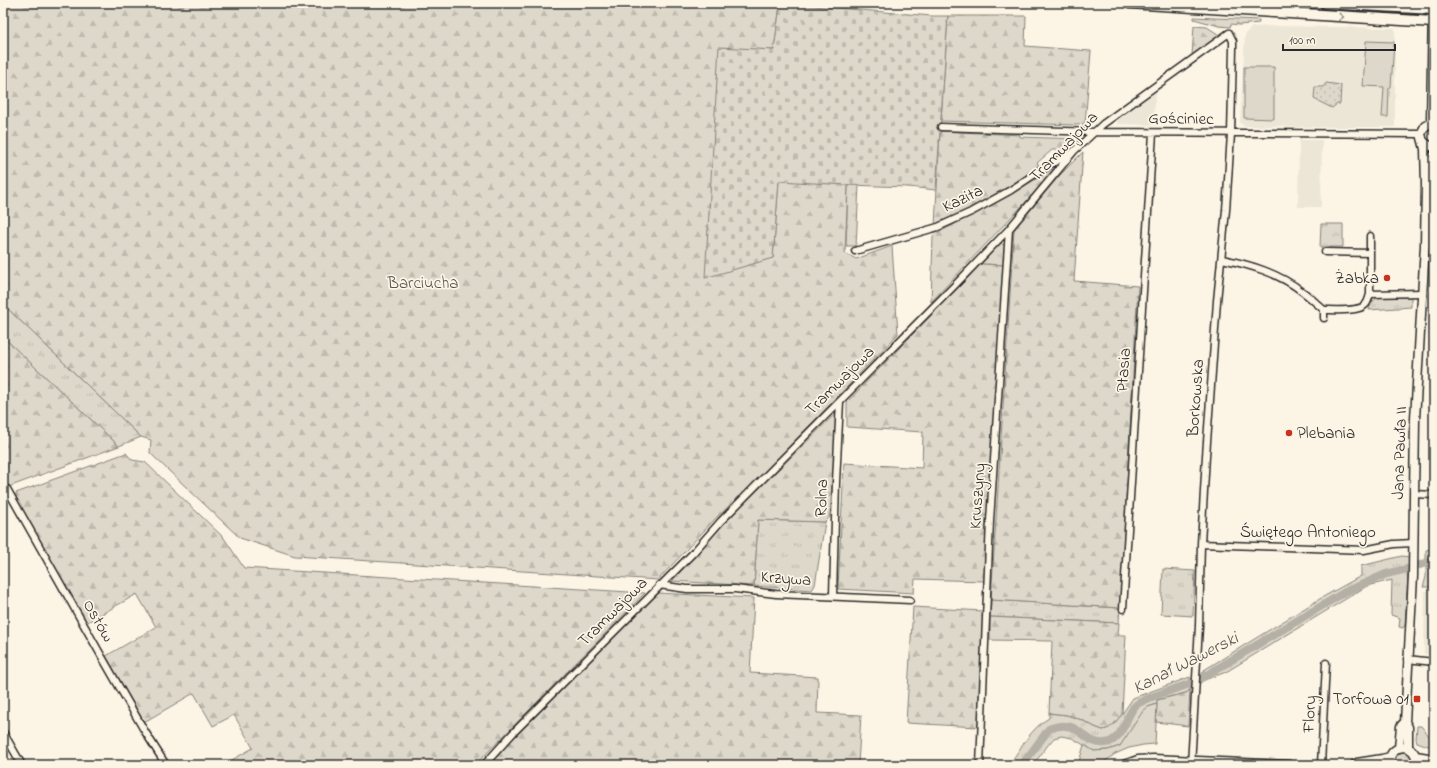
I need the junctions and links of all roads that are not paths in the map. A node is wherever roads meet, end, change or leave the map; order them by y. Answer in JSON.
{"nodes":[{"id":1,"x":1129,"y":3,"type":"edge"},
{"id":2,"x":1325,"y":3,"type":"edge"},
{"id":3,"x":1433,"y":7,"type":"edge"},
{"id":4,"x":1434,"y":22,"type":"edge"},
{"id":5,"x":1229,"y":33,"type":"joint"},
{"id":6,"x":1432,"y":123,"type":"edge"},
{"id":7,"x":940,"y":127,"type":"dead end"},
{"id":8,"x":1095,"y":132,"type":"junction"},
{"id":9,"x":1153,"y":133,"type":"junction"},
{"id":10,"x":1231,"y":134,"type":"junction"},
{"id":11,"x":1421,"y":134,"type":"junction"},
{"id":12,"x":1424,"y":142,"type":"junction"},
{"id":13,"x":1434,"y":147,"type":"edge"},
{"id":14,"x":1074,"y":151,"type":"junction"},
{"id":15,"x":1434,"y":156,"type":"edge"},
{"id":16,"x":1426,"y":185,"type":"junction"},
{"id":17,"x":1009,"y":229,"type":"junction"},
{"id":18,"x":1370,"y":236,"type":"dead end"},
{"id":19,"x":855,"y":251,"type":"dead end"},
{"id":20,"x":1325,"y":252,"type":"dead end"},
{"id":21,"x":1370,"y":253,"type":"junction"},
{"id":22,"x":1222,"y":259,"type":"junction"},
{"id":23,"x":1423,"y":293,"type":"junction"},
{"id":24,"x":1370,"y":294,"type":"junction"},
{"id":25,"x":1324,"y":310,"type":"junction"},
{"id":26,"x":1324,"y":318,"type":"dead end"},
{"id":27,"x":840,"y":401,"type":"junction"},
{"id":28,"x":5,"y":490,"type":"edge"},
{"id":29,"x":1414,"y":494,"type":"junction"},
{"id":30,"x":1434,"y":495,"type":"edge"},
{"id":31,"x":1413,"y":543,"type":"junction"},
{"id":32,"x":1201,"y":544,"type":"junction"},
{"id":33,"x":659,"y":585,"type":"junction"},
{"id":34,"x":834,"y":596,"type":"junction"},
{"id":35,"x":910,"y":600,"type":"dead end"},
{"id":36,"x":1123,"y":609,"type":"dead end"},
{"id":37,"x":1407,"y":659,"type":"junction"},
{"id":38,"x":1434,"y":662,"type":"edge"},
{"id":39,"x":1326,"y":663,"type":"dead end"},
{"id":40,"x":1405,"y":722,"type":"junction"},
{"id":41,"x":3,"y":732,"type":"edge"},
{"id":42,"x":1399,"y":748,"type":"junction"},
{"id":43,"x":1408,"y":748,"type":"junction"},
{"id":44,"x":1416,"y":756,"type":"junction"},
{"id":45,"x":1434,"y":759,"type":"edge"},
{"id":46,"x":1390,"y":761,"type":"edge"},
{"id":47,"x":1192,"y":762,"type":"edge"},
{"id":48,"x":22,"y":765,"type":"edge"},
{"id":49,"x":166,"y":765,"type":"edge"},
{"id":50,"x":484,"y":765,"type":"edge"},
{"id":51,"x":980,"y":765,"type":"edge"},
{"id":52,"x":1124,"y":765,"type":"edge"},
{"id":53,"x":1285,"y":765,"type":"edge"},
{"id":54,"x":1289,"y":765,"type":"edge"},
{"id":55,"x":1321,"y":765,"type":"edge"},
{"id":56,"x":1354,"y":765,"type":"edge"},
{"id":57,"x":1416,"y":765,"type":"edge"}],
"edges":[{"from":1,"to":4,"type":"main road","one_way":true},
{"from":2,"to":3,"type":"main road"},
{"from":3,"to":4,"type":"street"},
{"from":4,"to":6,"type":"street"},
{"from":5,"to":8,"type":"street","name":"Tramwajowa"},
{"from":5,"to":10,"type":"street","name":"Borkowska"},
{"from":6,"to":11,"type":"street"},
{"from":7,"to":8,"type":"street","name":"Gościniec"},
{"from":8,"to":9,"type":"street","name":"Gościniec"},
{"from":8,"to":14,"type":"street","name":"Tramwajowa"},
{"from":9,"to":10,"type":"street","name":"Gościniec"},
{"from":9,"to":36,"type":"street","name":"Ptasia"},
{"from":10,"to":11,"type":"street","name":"Gościniec"},
{"from":10,"to":22,"type":"street","name":"Borkowska"},
{"from":11,"to":12,"type":"street","name":"Jana Pawła II"},
{"from":12,"to":13,"type":"street"},
{"from":12,"to":16,"type":"street","name":"Jana Pawła II"},
{"from":14,"to":17,"type":"street","name":"Tramwajowa"},
{"from":14,"to":19,"type":"street","name":"Kazita"},
{"from":15,"to":16,"type":"street","name":"Jana Pawła II"},
{"from":16,"to":23,"type":"street","name":"Jana Pawła II"},
{"from":17,"to":27,"type":"street","name":"Tramwajowa"},
{"from":17,"to":51,"type":"street","name":"Kruszyny"},
{"from":18,"to":21,"type":"street"},
{"from":20,"to":21,"type":"street"},
{"from":21,"to":24,"type":"street"},
{"from":22,"to":25,"type":"street"},
{"from":22,"to":32,"type":"street","name":"Borkowska"},
{"from":23,"to":24,"type":"street"},
{"from":23,"to":29,"type":"street","name":"Jana Pawła II"},
{"from":24,"to":25,"type":"street"},
{"from":25,"to":26,"type":"street"},
{"from":27,"to":33,"type":"street","name":"Tramwajowa"},
{"from":27,"to":34,"type":"street","name":"Rolna"},
{"from":28,"to":49,"type":"street","name":"Ostów"},
{"from":29,"to":30,"type":"street"},
{"from":29,"to":31,"type":"street","name":"Jana Pawła II"},
{"from":31,"to":32,"type":"street","name":"Świętego Antoniego"},
{"from":31,"to":37,"type":"street","name":"Jana Pawła II"},
{"from":32,"to":47,"type":"street","name":"Borkowska"},
{"from":33,"to":34,"type":"street","name":"Krzywa"},
{"from":33,"to":50,"type":"street","name":"Tramwajowa"},
{"from":34,"to":35,"type":"street","name":"Krzywa"},
{"from":37,"to":38,"type":"street"},
{"from":37,"to":40,"type":"street","name":"Jana Pawła II"},
{"from":39,"to":55,"type":"street","name":"Flory"},
{"from":40,"to":42,"type":"street","name":"Jana Pawła II"},
{"from":40,"to":43,"type":"street","name":"Jana Pawła II"},
{"from":41,"to":48,"type":"street"},
{"from":42,"to":43,"type":"street"},
{"from":42,"to":46,"type":"street"},
{"from":43,"to":44,"type":"street"},
{"from":44,"to":45,"type":"street"},
{"from":44,"to":57,"type":"street"},
{"from":46,"to":56,"type":"street"},
{"from":47,"to":52,"type":"street"},
{"from":47,"to":53,"type":"street"},
{"from":53,"to":54,"type":"street"}]}
